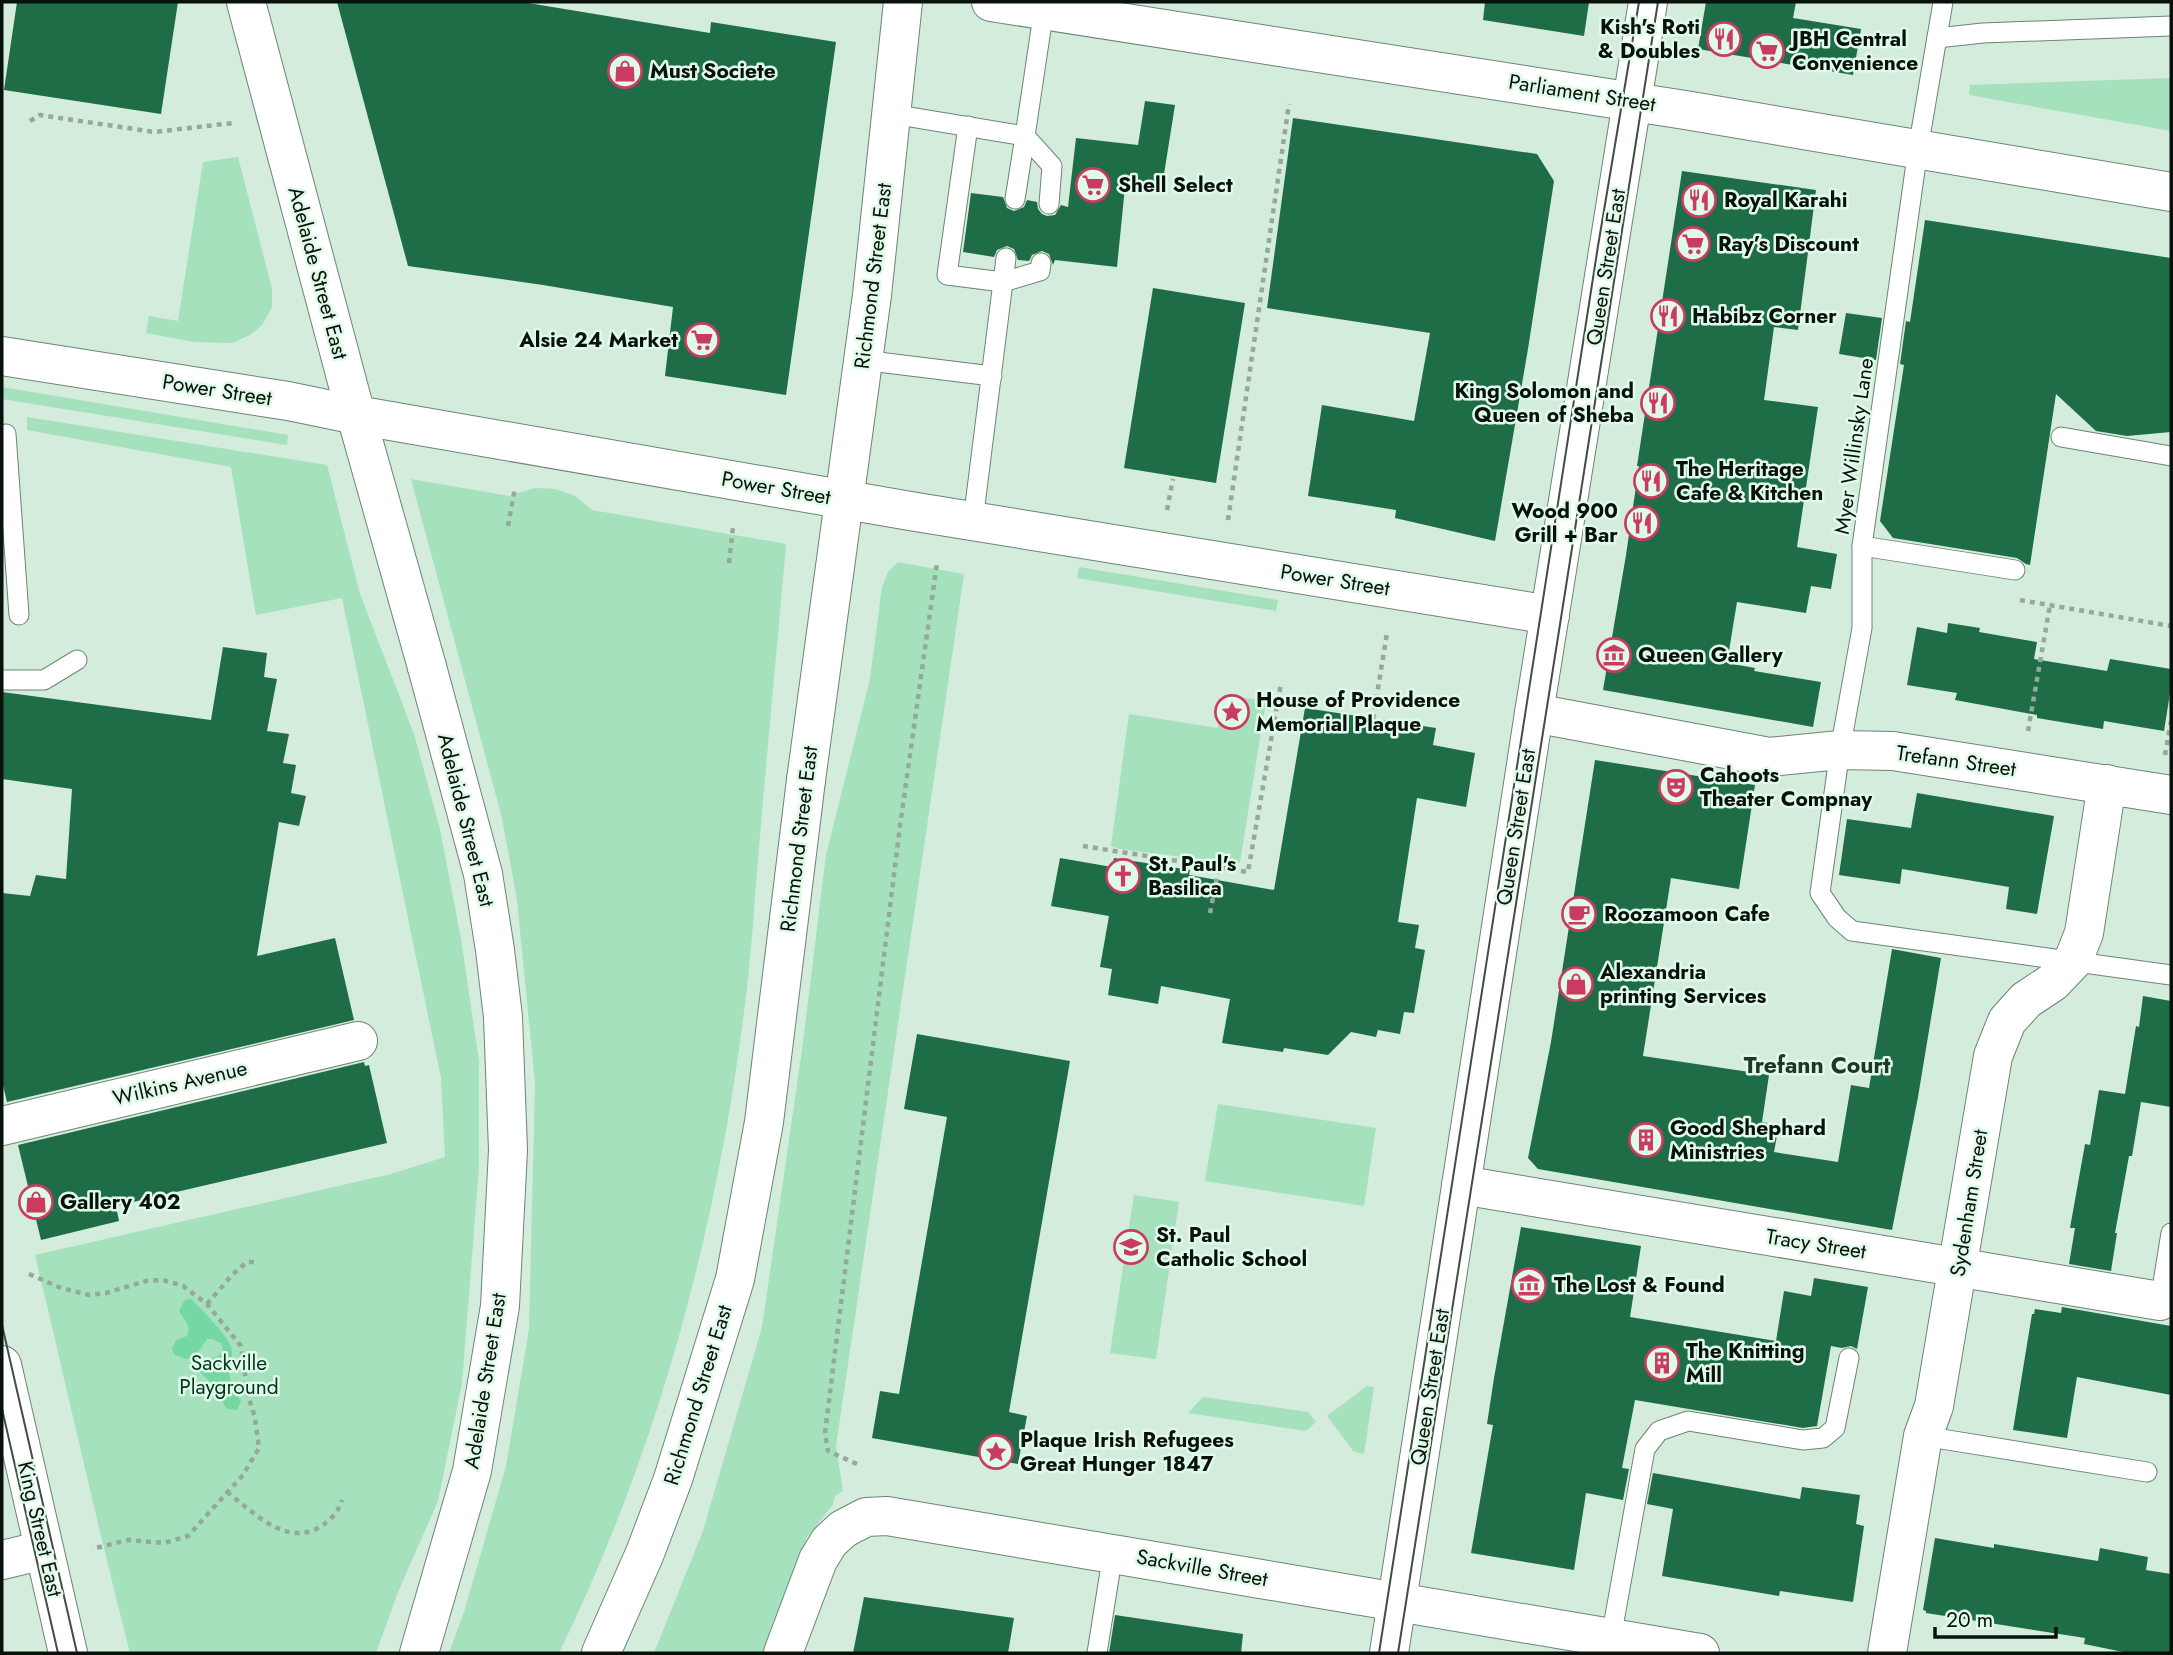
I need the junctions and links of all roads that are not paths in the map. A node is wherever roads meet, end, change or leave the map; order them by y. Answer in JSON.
{"nodes":[{"id":1,"x":246,"y":2,"type":"edge"},
{"id":2,"x":903,"y":2,"type":"edge"},
{"id":3,"x":991,"y":2,"type":"edge"},
{"id":4,"x":1648,"y":2,"type":"edge"},
{"id":5,"x":1943,"y":2,"type":"edge"},
{"id":6,"x":1044,"y":9,"type":"junction"},
{"id":7,"x":2171,"y":26,"type":"edge"},
{"id":8,"x":1937,"y":38,"type":"junction"},
{"id":9,"x":1632,"y":101,"type":"junction"},
{"id":10,"x":892,"y":114,"type":"junction"},
{"id":11,"x":968,"y":126,"type":"junction"},
{"id":12,"x":1025,"y":136,"type":"junction"},
{"id":13,"x":1918,"y":149,"type":"junction"},
{"id":14,"x":2171,"y":192,"type":"edge"},
{"id":15,"x":1015,"y":199,"type":"dead end"},
{"id":16,"x":1049,"y":204,"type":"dead end"},
{"id":17,"x":1006,"y":258,"type":"dead end"},
{"id":18,"x":1041,"y":263,"type":"dead end"},
{"id":19,"x":1003,"y":282,"type":"junction"},
{"id":20,"x":2,"y":356,"type":"edge"},
{"id":21,"x":862,"y":360,"type":"junction"},
{"id":22,"x":992,"y":376,"type":"junction"},
{"id":23,"x":356,"y":415,"type":"junction"},
{"id":24,"x":6,"y":434,"type":"dead end"},
{"id":25,"x":2061,"y":437,"type":"dead end"},
{"id":26,"x":2171,"y":456,"type":"edge"},
{"id":27,"x":6,"y":500,"type":"edge"},
{"id":28,"x":844,"y":500,"type":"junction"},
{"id":29,"x":974,"y":521,"type":"junction"},
{"id":30,"x":1862,"y":547,"type":"junction"},
{"id":31,"x":2015,"y":570,"type":"dead end"},
{"id":32,"x":19,"y":615,"type":"dead end"},
{"id":33,"x":1550,"y":615,"type":"junction"},
{"id":34,"x":77,"y":660,"type":"dead end"},
{"id":35,"x":2,"y":680,"type":"edge"},
{"id":36,"x":1534,"y":713,"type":"junction"},
{"id":37,"x":1840,"y":750,"type":"junction"},
{"id":38,"x":2107,"y":784,"type":"junction"},
{"id":39,"x":2171,"y":795,"type":"edge"},
{"id":40,"x":2073,"y":961,"type":"junction"},
{"id":41,"x":2171,"y":975,"type":"edge"},
{"id":42,"x":358,"y":1041,"type":"dead end"},
{"id":43,"x":2,"y":1126,"type":"edge"},
{"id":44,"x":1461,"y":1185,"type":"junction"},
{"id":45,"x":2171,"y":1233,"type":"edge"},
{"id":46,"x":1959,"y":1268,"type":"junction"},
{"id":47,"x":2165,"y":1302,"type":"edge"},
{"id":48,"x":1849,"y":1359,"type":"dead end"},
{"id":49,"x":2,"y":1364,"type":"edge"},
{"id":50,"x":1923,"y":1436,"type":"junction"},
{"id":51,"x":2147,"y":1472,"type":"dead end"},
{"id":52,"x":44,"y":1550,"type":"junction"},
{"id":53,"x":1112,"y":1553,"type":"junction"},
{"id":54,"x":2,"y":1559,"type":"edge"},
{"id":55,"x":1397,"y":1601,"type":"junction"},
{"id":56,"x":1611,"y":1638,"type":"junction"},
{"id":57,"x":68,"y":1653,"type":"edge"},
{"id":58,"x":419,"y":1653,"type":"edge"},
{"id":59,"x":601,"y":1653,"type":"edge"},
{"id":60,"x":783,"y":1653,"type":"edge"},
{"id":61,"x":1097,"y":1653,"type":"edge"},
{"id":62,"x":1389,"y":1653,"type":"edge"},
{"id":63,"x":1700,"y":1653,"type":"edge"},
{"id":64,"x":1887,"y":1653,"type":"edge"}],
"edges":[{"from":1,"to":23,"type":"main road","name":"Adelaide Street East"},
{"from":2,"to":10,"type":"main road","name":"Richmond Street East"},
{"from":3,"to":6,"type":"main road","name":"Parliament Street"},
{"from":4,"to":9,"type":"main road","name":"Queen Street East"},
{"from":5,"to":8,"type":"lane","name":"Myer Willinsky Lane"},
{"from":6,"to":9,"type":"main road","name":"Parliament Street"},
{"from":6,"to":12,"type":"lane"},
{"from":7,"to":8,"type":"lane"},
{"from":8,"to":13,"type":"lane","name":"Myer Willinsky Lane"},
{"from":9,"to":13,"type":"main road","name":"Parliament Street"},
{"from":9,"to":33,"type":"main road","name":"Queen Street East"},
{"from":10,"to":11,"type":"lane"},
{"from":10,"to":21,"type":"main road","name":"Richmond Street East"},
{"from":11,"to":12,"type":"lane"},
{"from":11,"to":19,"type":"lane"},
{"from":12,"to":15,"type":"lane"},
{"from":12,"to":16,"type":"lane"},
{"from":13,"to":14,"type":"main road","name":"Parliament Street"},
{"from":13,"to":30,"type":"lane","name":"Myer Willinsky Lane"},
{"from":17,"to":19,"type":"lane"},
{"from":18,"to":19,"type":"lane"},
{"from":19,"to":22,"type":"lane"},
{"from":20,"to":23,"type":"main road","name":"Power Street"},
{"from":21,"to":22,"type":"lane"},
{"from":21,"to":28,"type":"main road","name":"Richmond Street East"},
{"from":22,"to":29,"type":"lane"},
{"from":23,"to":28,"type":"main road","name":"Power Street"},
{"from":23,"to":58,"type":"main road","name":"Adelaide Street East"},
{"from":24,"to":27,"type":"lane"},
{"from":25,"to":26,"type":"lane"},
{"from":27,"to":32,"type":"lane"},
{"from":28,"to":29,"type":"main road","name":"Power Street"},
{"from":28,"to":59,"type":"main road","name":"Richmond Street East"},
{"from":29,"to":33,"type":"main road","name":"Power Street"},
{"from":30,"to":31,"type":"lane"},
{"from":30,"to":37,"type":"lane","name":"Myer Willinsky Lane"},
{"from":33,"to":36,"type":"main road","name":"Queen Street East"},
{"from":34,"to":35,"type":"lane"},
{"from":36,"to":37,"type":"main road","name":"Trefann Street"},
{"from":36,"to":44,"type":"main road","name":"Queen Street East"},
{"from":37,"to":38,"type":"main road","name":"Trefann Street"},
{"from":37,"to":40,"type":"lane","name":"Myer Willinsky Lane"},
{"from":38,"to":39,"type":"main road","name":"Trefann Street"},
{"from":38,"to":40,"type":"main road","name":"Sydenham Street"},
{"from":40,"to":41,"type":"lane","name":"Myer Willinsky Lane"},
{"from":40,"to":46,"type":"main road","name":"Sydenham Street"},
{"from":42,"to":43,"type":"main road","name":"Wilkins Avenue"},
{"from":44,"to":46,"type":"main road","name":"Tracy Street"},
{"from":44,"to":55,"type":"main road","name":"Queen Street East"},
{"from":45,"to":47,"type":"lane"},
{"from":46,"to":47,"type":"main road","name":"Tracy Street"},
{"from":46,"to":50,"type":"main road","name":"Sydenham Street"},
{"from":48,"to":56,"type":"lane"},
{"from":49,"to":52,"type":"main road","name":"King Street East"},
{"from":50,"to":51,"type":"lane"},
{"from":50,"to":64,"type":"main road","name":"Sydenham Street"},
{"from":52,"to":54,"type":"main road"},
{"from":52,"to":57,"type":"main road","name":"King Street East"},
{"from":53,"to":55,"type":"main road","name":"Sackville Street"},
{"from":53,"to":60,"type":"main road","name":"Sackville Street"},
{"from":53,"to":61,"type":"lane"},
{"from":55,"to":56,"type":"main road","name":"Sackville Street"},
{"from":55,"to":62,"type":"main road","name":"Queen Street East"},
{"from":56,"to":63,"type":"main road","name":"Sackville Street"}]}
